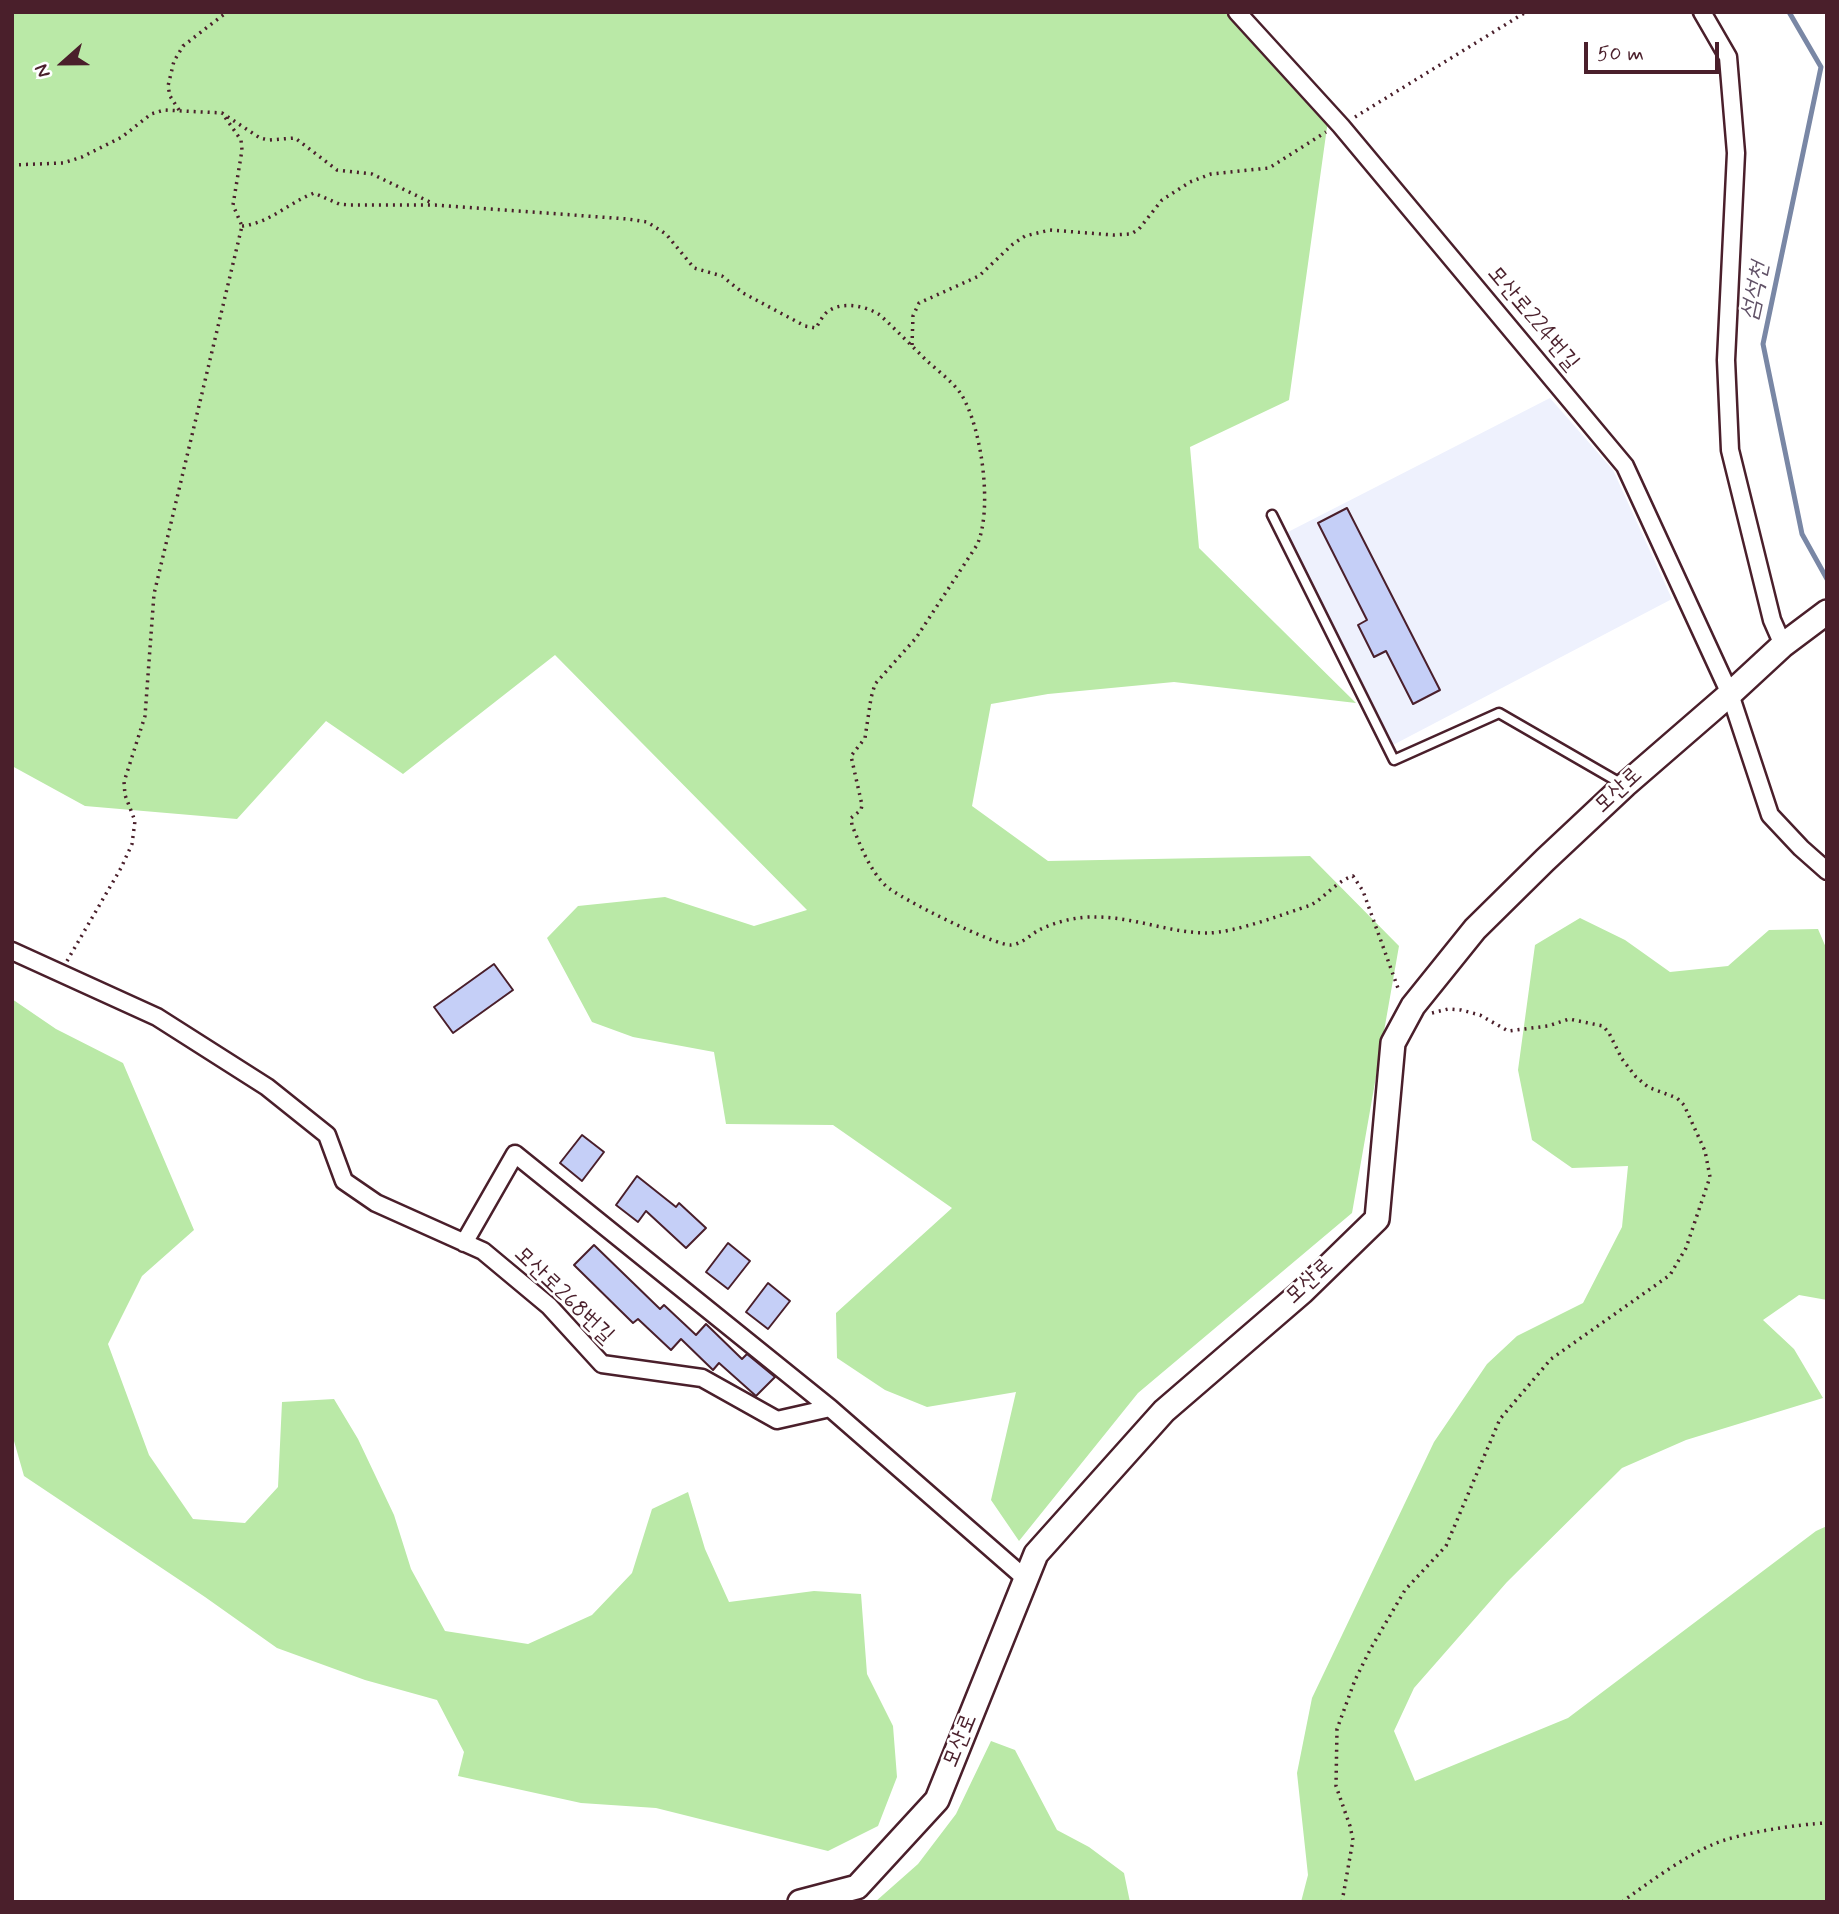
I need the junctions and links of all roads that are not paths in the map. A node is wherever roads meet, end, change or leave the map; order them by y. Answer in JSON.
{"nodes":[{"id":1,"x":1237,"y":12,"type":"edge"},
{"id":2,"x":1702,"y":12,"type":"edge"},
{"id":3,"x":1272,"y":515,"type":"dead end"},
{"id":4,"x":1827,"y":612,"type":"edge"},
{"id":5,"x":1783,"y":645,"type":"junction"},
{"id":6,"x":1730,"y":694,"type":"junction"},
{"id":7,"x":1625,"y":785,"type":"junction"},
{"id":8,"x":1827,"y":871,"type":"edge"},
{"id":9,"x":12,"y":951,"type":"edge"},
{"id":10,"x":464,"y":1243,"type":"junction"},
{"id":11,"x":830,"y":1408,"type":"junction"},
{"id":12,"x":1026,"y":1579,"type":"junction"},
{"id":13,"x":800,"y":1902,"type":"edge"}],
"edges":[{"from":1,"to":6,"type":"street","name":"모산로224번길"},
{"from":2,"to":5,"type":"street"},
{"from":3,"to":7,"type":"lane"},
{"from":4,"to":5,"type":"street","name":"모산로"},
{"from":5,"to":6,"type":"street","name":"모산로"},
{"from":6,"to":7,"type":"street","name":"모산로"},
{"from":6,"to":8,"type":"street","name":"모산로224번길"},
{"from":7,"to":12,"type":"street","name":"모산로"},
{"from":9,"to":10,"type":"street","name":"모산로268번길"},
{"from":10,"to":11,"type":"street","name":"모산로268번길"},
{"from":10,"to":11,"type":"street"},
{"from":11,"to":12,"type":"street"},
{"from":12,"to":13,"type":"street","name":"모산로"}]}
